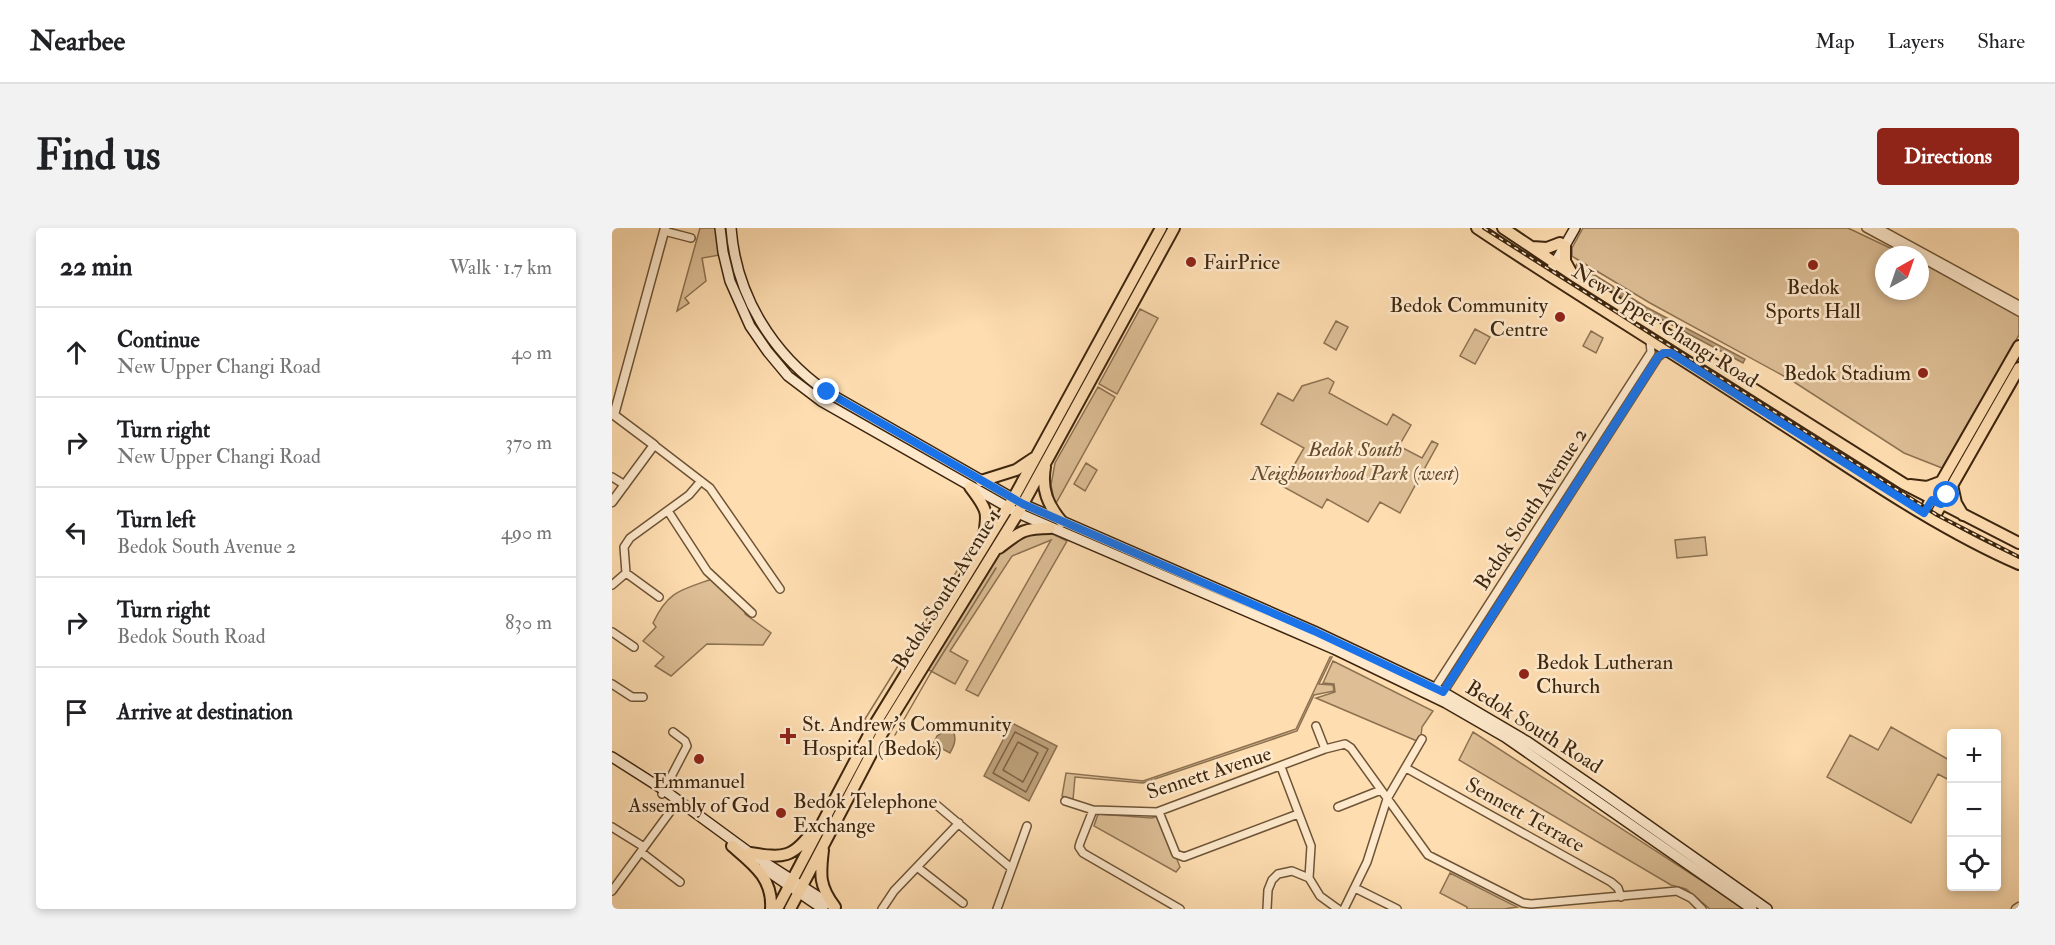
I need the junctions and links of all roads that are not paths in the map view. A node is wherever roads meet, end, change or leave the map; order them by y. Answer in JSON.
{"nodes":[{"id":1,"x":720,"y":228,"type":"edge"},
{"id":2,"x":731,"y":228,"type":"edge"},
{"id":3,"x":1161,"y":228,"type":"edge"},
{"id":4,"x":1174,"y":228,"type":"edge"},
{"id":5,"x":1477,"y":228,"type":"edge"},
{"id":6,"x":1503,"y":228,"type":"edge"},
{"id":7,"x":1569,"y":228,"type":"edge"},
{"id":8,"x":1575,"y":228,"type":"edge"},
{"id":9,"x":1866,"y":228,"type":"edge"},
{"id":10,"x":1878,"y":228,"type":"edge"},
{"id":11,"x":665,"y":229,"type":"edge"},
{"id":12,"x":691,"y":238,"type":"dead end"},
{"id":13,"x":1563,"y":245,"type":"junction"},
{"id":14,"x":1899,"y":246,"type":"edge"},
{"id":15,"x":1532,"y":247,"type":"junction"},
{"id":16,"x":1553,"y":262,"type":"junction"},
{"id":17,"x":1929,"y":262,"type":"edge"},
{"id":18,"x":1545,"y":274,"type":"junction"},
{"id":19,"x":1572,"y":275,"type":"junction"},
{"id":20,"x":2019,"y":305,"type":"edge"},
{"id":21,"x":2019,"y":312,"type":"edge"},
{"id":22,"x":1649,"y":339,"type":"junction"},
{"id":23,"x":2019,"y":346,"type":"edge"},
{"id":24,"x":1671,"y":353,"type":"junction"},
{"id":25,"x":2019,"y":368,"type":"edge"},
{"id":26,"x":613,"y":414,"type":"edge"},
{"id":27,"x":654,"y":445,"type":"junction"},
{"id":28,"x":1042,"y":457,"type":"junction"},
{"id":29,"x":612,"y":477,"type":"edge"},
{"id":30,"x":701,"y":481,"type":"junction"},
{"id":31,"x":981,"y":481,"type":"junction"},
{"id":32,"x":1948,"y":483,"type":"junction"},
{"id":33,"x":1904,"y":484,"type":"junction"},
{"id":34,"x":625,"y":485,"type":"junction"},
{"id":35,"x":970,"y":487,"type":"junction"},
{"id":36,"x":612,"y":502,"type":"edge"},
{"id":37,"x":1937,"y":502,"type":"junction"},
{"id":38,"x":1015,"y":506,"type":"junction"},
{"id":39,"x":668,"y":511,"type":"junction"},
{"id":40,"x":1963,"y":515,"type":"junction"},
{"id":41,"x":1928,"y":516,"type":"junction"},
{"id":42,"x":1062,"y":522,"type":"junction"},
{"id":43,"x":1050,"y":528,"type":"junction"},
{"id":44,"x":2019,"y":543,"type":"edge"},
{"id":45,"x":994,"y":551,"type":"junction"},
{"id":46,"x":981,"y":552,"type":"junction"},
{"id":47,"x":2019,"y":564,"type":"edge"},
{"id":48,"x":626,"y":573,"type":"junction"},
{"id":49,"x":612,"y":585,"type":"edge"},
{"id":50,"x":780,"y":589,"type":"dead end"},
{"id":51,"x":659,"y":597,"type":"dead end"},
{"id":52,"x":752,"y":613,"type":"dead end"},
{"id":53,"x":615,"y":634,"type":"edge"},
{"id":54,"x":612,"y":642,"type":"edge"},
{"id":55,"x":634,"y":647,"type":"dead end"},
{"id":56,"x":1356,"y":655,"type":"junction"},
{"id":57,"x":612,"y":684,"type":"edge"},
{"id":58,"x":1437,"y":694,"type":"junction"},
{"id":59,"x":643,"y":697,"type":"dead end"},
{"id":60,"x":1316,"y":726,"type":"dead end"},
{"id":61,"x":673,"y":732,"type":"dead end"},
{"id":62,"x":1422,"y":739,"type":"dead end"},
{"id":63,"x":1325,"y":749,"type":"junction"},
{"id":64,"x":612,"y":757,"type":"edge"},
{"id":65,"x":612,"y":762,"type":"edge"},
{"id":66,"x":1281,"y":767,"type":"junction"},
{"id":67,"x":1406,"y":768,"type":"junction"},
{"id":68,"x":1381,"y":790,"type":"junction"},
{"id":69,"x":663,"y":792,"type":"junction"},
{"id":70,"x":1388,"y":799,"type":"junction"},
{"id":71,"x":1065,"y":801,"type":"dead end"},
{"id":72,"x":834,"y":802,"type":"junction"},
{"id":73,"x":933,"y":802,"type":"dead end"},
{"id":74,"x":677,"y":803,"type":"junction"},
{"id":75,"x":1338,"y":807,"type":"dead end"},
{"id":76,"x":1093,"y":810,"type":"junction"},
{"id":77,"x":1159,"y":812,"type":"junction"},
{"id":78,"x":1298,"y":814,"type":"junction"},
{"id":79,"x":959,"y":823,"type":"junction"},
{"id":80,"x":612,"y":826,"type":"edge"},
{"id":81,"x":1027,"y":826,"type":"dead end"},
{"id":82,"x":714,"y":830,"type":"junction"},
{"id":83,"x":824,"y":843,"type":"junction"},
{"id":84,"x":732,"y":846,"type":"junction"},
{"id":85,"x":642,"y":849,"type":"junction"},
{"id":86,"x":750,"y":853,"type":"junction"},
{"id":87,"x":917,"y":867,"type":"junction"},
{"id":88,"x":1011,"y":868,"type":"junction"},
{"id":89,"x":1309,"y":878,"type":"junction"},
{"id":90,"x":680,"y":882,"type":"dead end"},
{"id":91,"x":796,"y":885,"type":"junction"},
{"id":92,"x":1355,"y":888,"type":"junction"},
{"id":93,"x":612,"y":891,"type":"edge"},
{"id":94,"x":1621,"y":897,"type":"junction"},
{"id":95,"x":963,"y":903,"type":"dead end"},
{"id":96,"x":1552,"y":905,"type":"edge"},
{"id":97,"x":836,"y":908,"type":"edge"},
{"id":98,"x":771,"y":909,"type":"edge"},
{"id":99,"x":777,"y":909,"type":"edge"},
{"id":100,"x":790,"y":909,"type":"edge"},
{"id":101,"x":823,"y":909,"type":"edge"},
{"id":102,"x":882,"y":909,"type":"edge"},
{"id":103,"x":997,"y":909,"type":"edge"},
{"id":104,"x":1180,"y":909,"type":"edge"},
{"id":105,"x":1267,"y":909,"type":"edge"},
{"id":106,"x":1338,"y":909,"type":"edge"},
{"id":107,"x":1344,"y":909,"type":"edge"},
{"id":108,"x":1397,"y":909,"type":"edge"},
{"id":109,"x":1702,"y":909,"type":"edge"},
{"id":110,"x":1752,"y":909,"type":"edge"},
{"id":111,"x":1767,"y":909,"type":"edge"}],
"edges":[{"from":1,"to":35,"type":"main road","name":"Bedok South Road"},
{"from":2,"to":31,"type":"main road","name":"Bedok South Road"},
{"from":3,"to":28,"type":"main road","name":"Bedok South Avenue 1"},
{"from":4,"to":28,"type":"main road","name":"Bedok South Avenue 1"},
{"from":5,"to":18,"type":"main road","name":"New Upper Changi Road"},
{"from":6,"to":15,"type":"main road","name":"New Upper Changi Road"},
{"from":7,"to":13,"type":"main road"},
{"from":8,"to":13,"type":"main road"},
{"from":9,"to":14,"type":"street"},
{"from":10,"to":20,"type":"street"},
{"from":11,"to":12,"type":"street"},
{"from":11,"to":26,"type":"street"},
{"from":13,"to":15,"type":"main road"},
{"from":13,"to":16,"type":"main road"},
{"from":13,"to":19,"type":"main road"},
{"from":15,"to":16,"type":"main road","name":"New Upper Changi Road"},
{"from":16,"to":18,"type":"main road"},
{"from":16,"to":19,"type":"main road","name":"New Upper Changi Road"},
{"from":17,"to":21,"type":"street"},
{"from":18,"to":22,"type":"main road","name":"New Upper Changi Road"},
{"from":19,"to":33,"type":"main road","name":"New Upper Changi Road"},
{"from":22,"to":24,"type":"main road","name":"New Upper Changi Road"},
{"from":22,"to":58,"type":"street","name":"Bedok South Avenue 2"},
{"from":23,"to":32,"type":"main road"},
{"from":24,"to":41,"type":"main road","name":"New Upper Changi Road"},
{"from":24,"to":58,"type":"street","name":"Bedok South Avenue 2"},
{"from":25,"to":32,"type":"main road"},
{"from":26,"to":27,"type":"street"},
{"from":27,"to":30,"type":"street"},
{"from":27,"to":34,"type":"street"},
{"from":28,"to":31,"type":"main road"},
{"from":28,"to":38,"type":"main road","name":"Bedok South Avenue 1"},
{"from":28,"to":42,"type":"main road"},
{"from":29,"to":34,"type":"street"},
{"from":30,"to":39,"type":"street"},
{"from":30,"to":50,"type":"street"},
{"from":31,"to":38,"type":"main road","name":"Bedok South Road"},
{"from":32,"to":33,"type":"main road"},
{"from":32,"to":37,"type":"main road"},
{"from":32,"to":40,"type":"main road"},
{"from":33,"to":37,"type":"main road","name":"New Upper Changi Road"},
{"from":34,"to":36,"type":"street"},
{"from":35,"to":38,"type":"main road","name":"Bedok South Road"},
{"from":35,"to":46,"type":"main road"},
{"from":37,"to":40,"type":"main road","name":"New Upper Changi Road"},
{"from":37,"to":41,"type":"main road"},
{"from":38,"to":42,"type":"main road","name":"Bedok South Road"},
{"from":38,"to":43,"type":"main road","name":"Bedok South Road"},
{"from":38,"to":45,"type":"main road","name":"Bedok South Avenue 1"},
{"from":38,"to":46,"type":"main road","name":"Bedok South Avenue 1"},
{"from":39,"to":48,"type":"street"},
{"from":39,"to":52,"type":"street"},
{"from":40,"to":44,"type":"main road","name":"New Upper Changi Road"},
{"from":41,"to":47,"type":"main road","name":"New Upper Changi Road"},
{"from":42,"to":56,"type":"main road","name":"Bedok South Road"},
{"from":43,"to":45,"type":"main road"},
{"from":43,"to":56,"type":"main road","name":"Bedok South Road"},
{"from":45,"to":83,"type":"main road","name":"Bedok South Avenue 1"},
{"from":46,"to":72,"type":"main road","name":"Bedok South Avenue 1"},
{"from":48,"to":49,"type":"street"},
{"from":48,"to":51,"type":"street"},
{"from":53,"to":54,"type":"street"},
{"from":53,"to":55,"type":"street"},
{"from":56,"to":58,"type":"main road","name":"Bedok South Road"},
{"from":57,"to":59,"type":"street"},
{"from":58,"to":110,"type":"main road","name":"Bedok South Road"},
{"from":58,"to":111,"type":"main road","name":"Bedok South Road"},
{"from":60,"to":63,"type":"street"},
{"from":61,"to":69,"type":"street"},
{"from":62,"to":67,"type":"street"},
{"from":63,"to":66,"type":"street","name":"Sennett Avenue"},
{"from":63,"to":68,"type":"street","name":"Sennett Avenue"},
{"from":64,"to":69,"type":"main road"},
{"from":65,"to":69,"type":"main road"},
{"from":66,"to":77,"type":"street","name":"Sennett Avenue"},
{"from":66,"to":78,"type":"street"},
{"from":67,"to":70,"type":"street"},
{"from":67,"to":94,"type":"street","name":"Sennett Terrace"},
{"from":68,"to":70,"type":"street","name":"Sennett Avenue"},
{"from":68,"to":75,"type":"street"},
{"from":69,"to":74,"type":"main road"},
{"from":70,"to":92,"type":"street"},
{"from":70,"to":96,"type":"street","name":"Sennett Avenue"},
{"from":71,"to":76,"type":"street","name":"Sennett Avenue"},
{"from":72,"to":86,"type":"main road"},
{"from":72,"to":91,"type":"main road","name":"Bedok South Avenue 1"},
{"from":73,"to":79,"type":"street"},
{"from":74,"to":82,"type":"main road"},
{"from":74,"to":85,"type":"street"},
{"from":76,"to":77,"type":"street","name":"Sennett Avenue"},
{"from":76,"to":104,"type":"street"},
{"from":77,"to":78,"type":"street"},
{"from":78,"to":89,"type":"street"},
{"from":79,"to":87,"type":"street"},
{"from":79,"to":88,"type":"street"},
{"from":80,"to":85,"type":"street"},
{"from":81,"to":88,"type":"street"},
{"from":82,"to":84,"type":"main road"},
{"from":82,"to":86,"type":"main road"},
{"from":83,"to":91,"type":"main road","name":"Bedok South Avenue 1"},
{"from":83,"to":97,"type":"main road"},
{"from":84,"to":91,"type":"main road"},
{"from":84,"to":98,"type":"main road"},
{"from":85,"to":90,"type":"street"},
{"from":85,"to":93,"type":"street"},
{"from":86,"to":91,"type":"main road"},
{"from":87,"to":95,"type":"street"},
{"from":87,"to":102,"type":"street"},
{"from":88,"to":103,"type":"street"},
{"from":89,"to":105,"type":"street"},
{"from":89,"to":106,"type":"street"},
{"from":91,"to":97,"type":"main road"},
{"from":91,"to":99,"type":"main road","name":"Bedok South Avenue 1"},
{"from":91,"to":100,"type":"main road","name":"Bedok South Avenue 1"},
{"from":91,"to":101,"type":"main road"},
{"from":92,"to":107,"type":"street"},
{"from":92,"to":108,"type":"street"},
{"from":94,"to":96,"type":"street","name":"Sennett Avenue"},
{"from":94,"to":109,"type":"street","name":"Sennett Avenue"}]}
